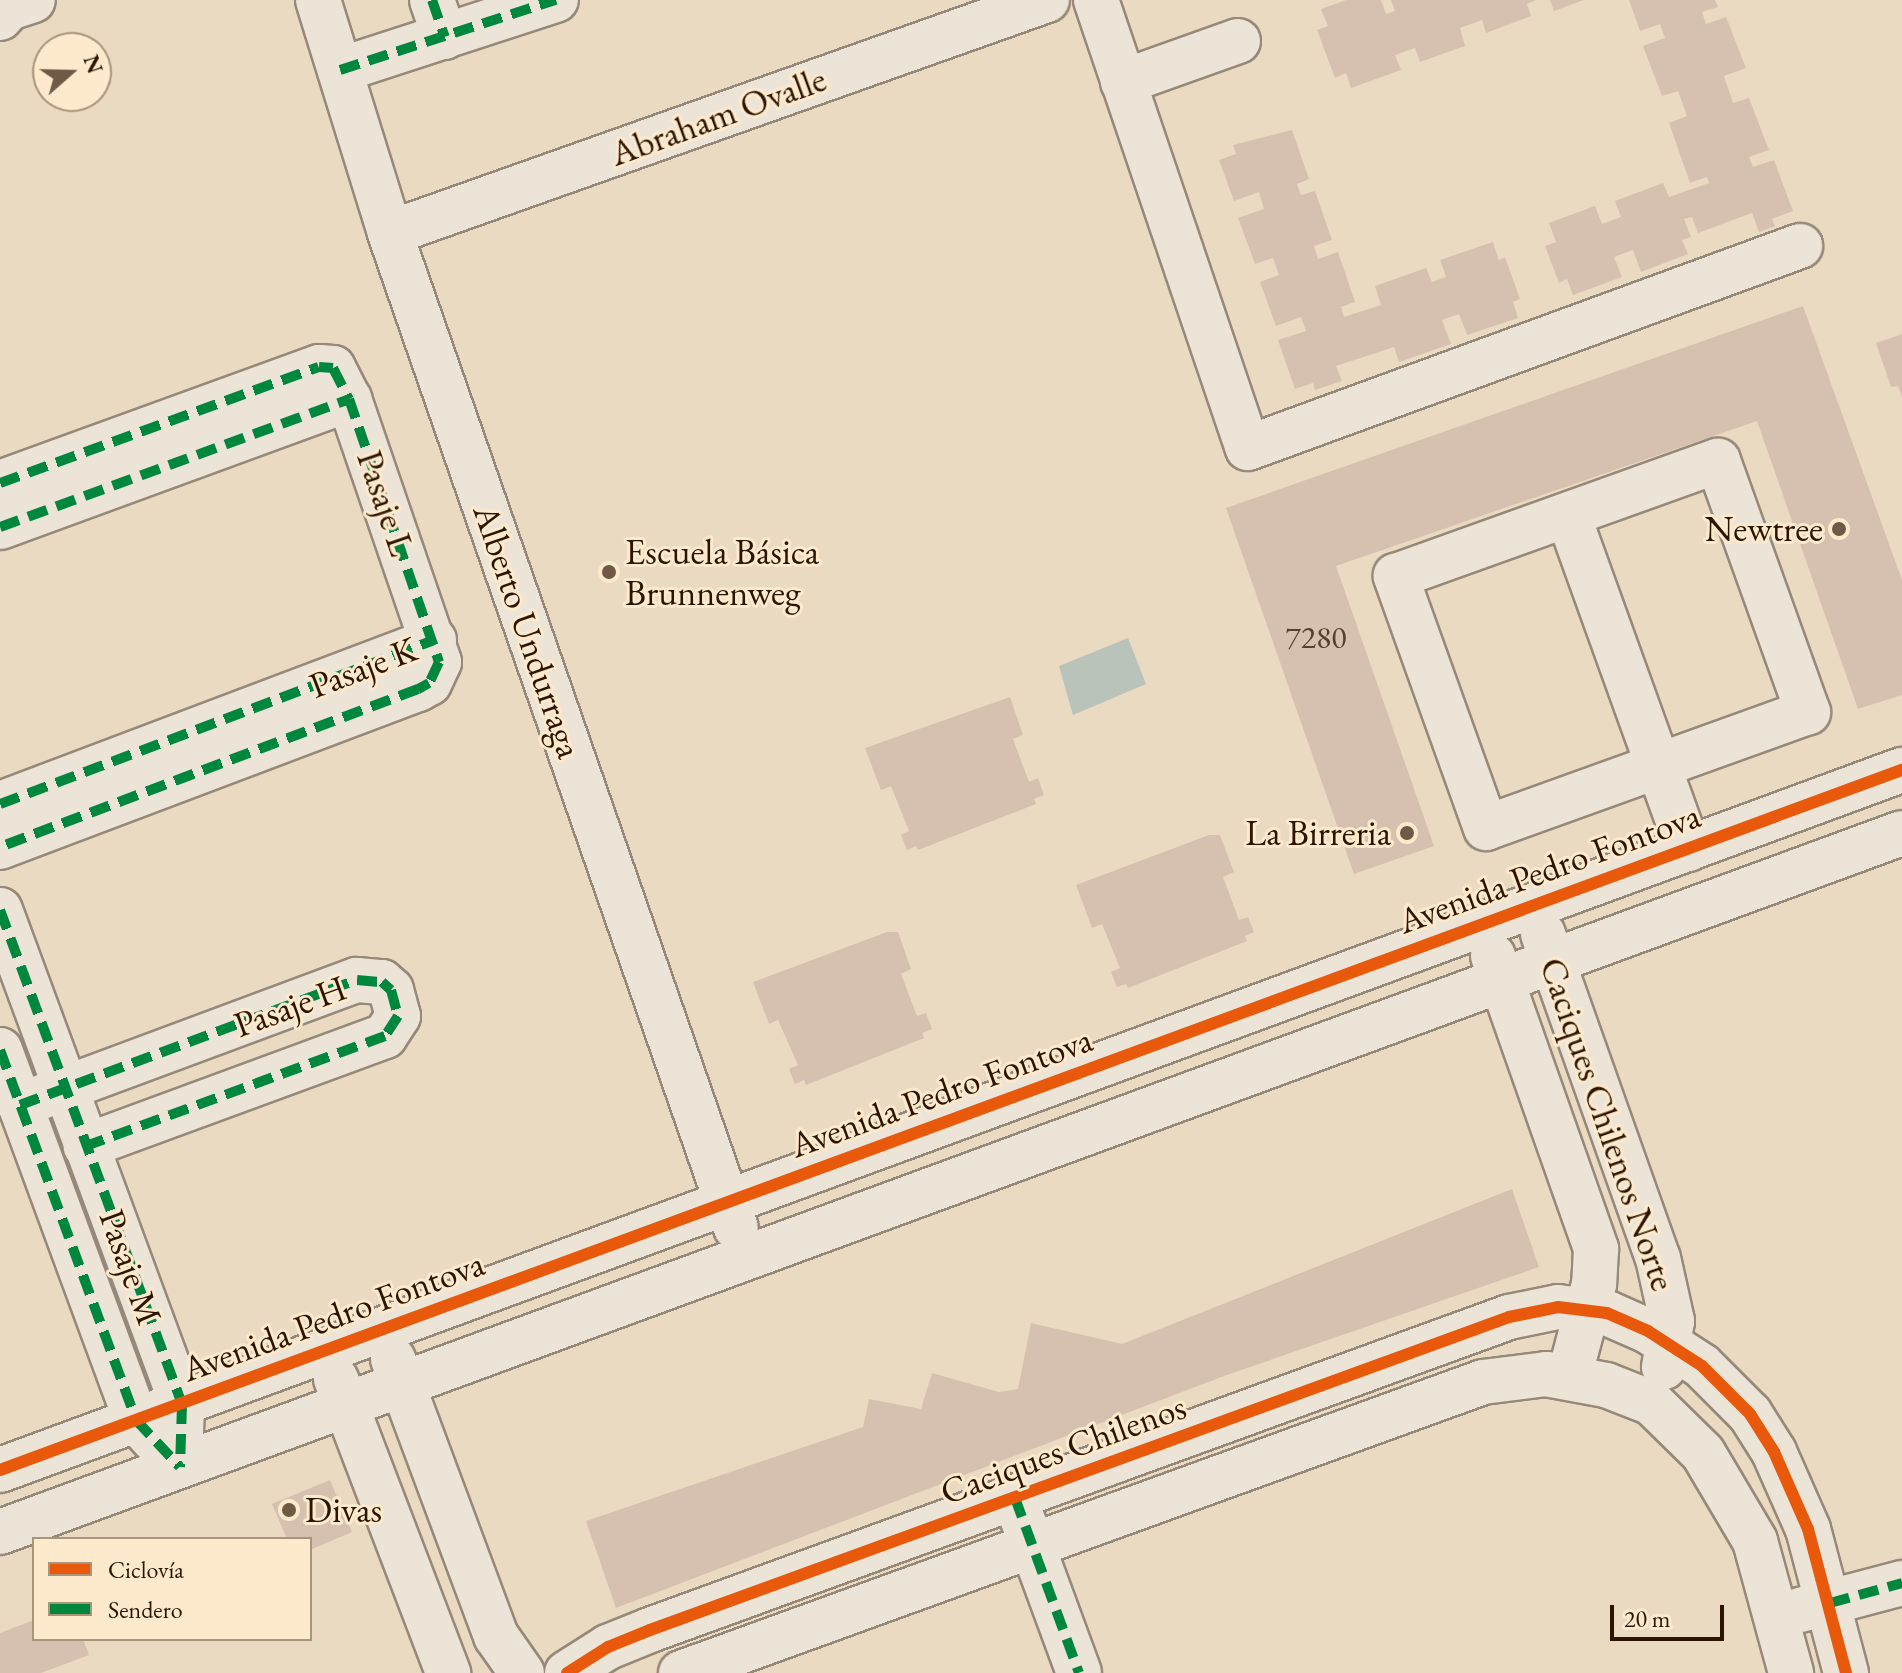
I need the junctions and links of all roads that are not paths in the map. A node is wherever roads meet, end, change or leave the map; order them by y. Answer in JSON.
{"nodes":[{"id":1,"x":33,"y":0,"type":"edge"},
{"id":2,"x":318,"y":0,"type":"edge"},
{"id":3,"x":556,"y":0,"type":"edge"},
{"id":4,"x":1047,"y":0,"type":"edge"},
{"id":5,"x":1096,"y":0,"type":"edge"},
{"id":6,"x":0,"y":18,"type":"edge"},
{"id":7,"x":439,"y":18,"type":"edge"},
{"id":8,"x":1238,"y":41,"type":"dead end"},
{"id":9,"x":340,"y":70,"type":"junction"},
{"id":10,"x":1123,"y":82,"type":"junction"},
{"id":11,"x":390,"y":233,"type":"junction"},
{"id":12,"x":1800,"y":246,"type":"dead end"},
{"id":13,"x":341,"y":384,"type":"junction"},
{"id":14,"x":0,"y":483,"type":"edge"},
{"id":15,"x":1568,"y":515,"type":"junction"},
{"id":16,"x":0,"y":527,"type":"edge"},
{"id":17,"x":434,"y":640,"type":"junction"},
{"id":18,"x":1659,"y":766,"type":"junction"},
{"id":19,"x":1902,"y":770,"type":"edge"},
{"id":20,"x":0,"y":804,"type":"edge"},
{"id":21,"x":1902,"y":833,"type":"edge"},
{"id":22,"x":0,"y":847,"type":"edge"},
{"id":23,"x":1688,"y":849,"type":"junction"},
{"id":24,"x":1533,"y":906,"type":"junction"},
{"id":25,"x":0,"y":910,"type":"edge"},
{"id":26,"x":1482,"y":924,"type":"junction"},
{"id":27,"x":1553,"y":962,"type":"junction"},
{"id":28,"x":1502,"y":981,"type":"junction"},
{"id":29,"x":0,"y":1050,"type":"edge"},
{"id":30,"x":65,"y":1089,"type":"junction"},
{"id":31,"x":20,"y":1105,"type":"junction"},
{"id":32,"x":86,"y":1146,"type":"junction"},
{"id":33,"x":727,"y":1202,"type":"junction"},
{"id":34,"x":747,"y":1259,"type":"junction"},
{"id":35,"x":1587,"y":1309,"type":"junction"},
{"id":36,"x":382,"y":1330,"type":"junction"},
{"id":37,"x":1671,"y":1344,"type":"junction"},
{"id":38,"x":325,"y":1351,"type":"junction"},
{"id":39,"x":1569,"y":1377,"type":"junction"},
{"id":40,"x":403,"y":1385,"type":"junction"},
{"id":41,"x":1652,"y":1403,"type":"junction"},
{"id":42,"x":182,"y":1404,"type":"junction"},
{"id":43,"x":345,"y":1406,"type":"junction"},
{"id":44,"x":136,"y":1420,"type":"junction"},
{"id":45,"x":180,"y":1467,"type":"junction"},
{"id":46,"x":0,"y":1470,"type":"edge"},
{"id":47,"x":1015,"y":1498,"type":"junction"},
{"id":48,"x":0,"y":1532,"type":"edge"},
{"id":49,"x":1031,"y":1542,"type":"junction"},
{"id":50,"x":1902,"y":1583,"type":"edge"},
{"id":51,"x":1830,"y":1603,"type":"junction"},
{"id":52,"x":1777,"y":1615,"type":"junction"},
{"id":53,"x":448,"y":1673,"type":"edge"},
{"id":54,"x":522,"y":1673,"type":"edge"},
{"id":55,"x":567,"y":1673,"type":"edge"},
{"id":56,"x":681,"y":1673,"type":"edge"},
{"id":57,"x":1079,"y":1673,"type":"edge"},
{"id":58,"x":1791,"y":1673,"type":"edge"},
{"id":59,"x":1846,"y":1673,"type":"edge"}],
"edges":[{"from":1,"to":6,"type":"street"},
{"from":2,"to":9,"type":"street","name":"Alberto Undurraga"},
{"from":3,"to":7,"type":"street"},
{"from":4,"to":11,"type":"street","name":"Abraham Ovalle"},
{"from":5,"to":10,"type":"street"},
{"from":7,"to":9,"type":"street"},
{"from":8,"to":10,"type":"street"},
{"from":9,"to":11,"type":"street","name":"Alberto Undurraga"},
{"from":10,"to":12,"type":"street"},
{"from":11,"to":33,"type":"street","name":"Alberto Undurraga"},
{"from":13,"to":14,"type":"street"},
{"from":13,"to":16,"type":"street"},
{"from":13,"to":17,"type":"street","name":"Pasaje L"},
{"from":15,"to":18,"type":"street"},
{"from":15,"to":18,"type":"street"},
{"from":15,"to":18,"type":"street"},
{"from":17,"to":20,"type":"street","name":"Pasaje K"},
{"from":17,"to":22,"type":"street","name":"Pasaje K"},
{"from":18,"to":23,"type":"street"},
{"from":19,"to":23,"type":"street","name":"Avenida Pedro Fontova"},
{"from":21,"to":27,"type":"street"},
{"from":23,"to":24,"type":"street","name":"Avenida Pedro Fontova"},
{"from":24,"to":26,"type":"street","name":"Avenida Pedro Fontova"},
{"from":24,"to":27,"type":"street","name":"Caciques Chilenos Norte"},
{"from":25,"to":30,"type":"street","name":"Pasaje M"},
{"from":26,"to":28,"type":"street","name":"Caciques Chilenos Norte"},
{"from":26,"to":33,"type":"street","name":"Avenida Pedro Fontova"},
{"from":27,"to":28,"type":"street"},
{"from":27,"to":37,"type":"street","name":"Caciques Chilenos Norte"},
{"from":28,"to":34,"type":"street"},
{"from":28,"to":35,"type":"street","name":"Caciques Chilenos Norte"},
{"from":29,"to":31,"type":"street","name":"Pasaje M"},
{"from":30,"to":31,"type":"street","name":"Pasaje H"},
{"from":30,"to":32,"type":"street","name":"Pasaje M"},
{"from":30,"to":32,"type":"street","name":"Pasaje H"},
{"from":31,"to":44,"type":"street","name":"Pasaje M"},
{"from":32,"to":42,"type":"street","name":"Pasaje M"},
{"from":33,"to":34,"type":"street","name":"Alberto Undurraga"},
{"from":33,"to":36,"type":"street","name":"Avenida Pedro Fontova"},
{"from":34,"to":40,"type":"street"},
{"from":35,"to":37,"type":"street","name":"Caciques Chilenos Norte"},
{"from":35,"to":39,"type":"street","name":"Caciques Chilenos Norte"},
{"from":35,"to":47,"type":"street","name":"Caciques Chilenos"},
{"from":36,"to":38,"type":"street","name":"Avenida Pedro Fontova"},
{"from":36,"to":40,"type":"street"},
{"from":37,"to":41,"type":"street","name":"Caciques Chilenos Norte"},
{"from":37,"to":51,"type":"street","name":"Caciques Chilenos Norte"},
{"from":38,"to":42,"type":"street","name":"Avenida Pedro Fontova"},
{"from":38,"to":43,"type":"street"},
{"from":39,"to":41,"type":"street"},
{"from":39,"to":49,"type":"street"},
{"from":40,"to":43,"type":"street"},
{"from":40,"to":54,"type":"street"},
{"from":41,"to":52,"type":"street"},
{"from":42,"to":44,"type":"street","name":"Avenida Pedro Fontova"},
{"from":42,"to":45,"type":"street","name":"Pasaje M"},
{"from":43,"to":45,"type":"street"},
{"from":43,"to":53,"type":"street"},
{"from":44,"to":45,"type":"street","name":"Pasaje M"},
{"from":44,"to":46,"type":"street","name":"Avenida Pedro Fontova"},
{"from":45,"to":48,"type":"street"},
{"from":47,"to":49,"type":"street"},
{"from":47,"to":55,"type":"street","name":"Caciques Chilenos"},
{"from":49,"to":56,"type":"street"},
{"from":49,"to":57,"type":"street"},
{"from":50,"to":51,"type":"street"},
{"from":51,"to":52,"type":"street"},
{"from":51,"to":59,"type":"street","name":"Caciques Chilenos Norte"},
{"from":52,"to":58,"type":"street"}]}
